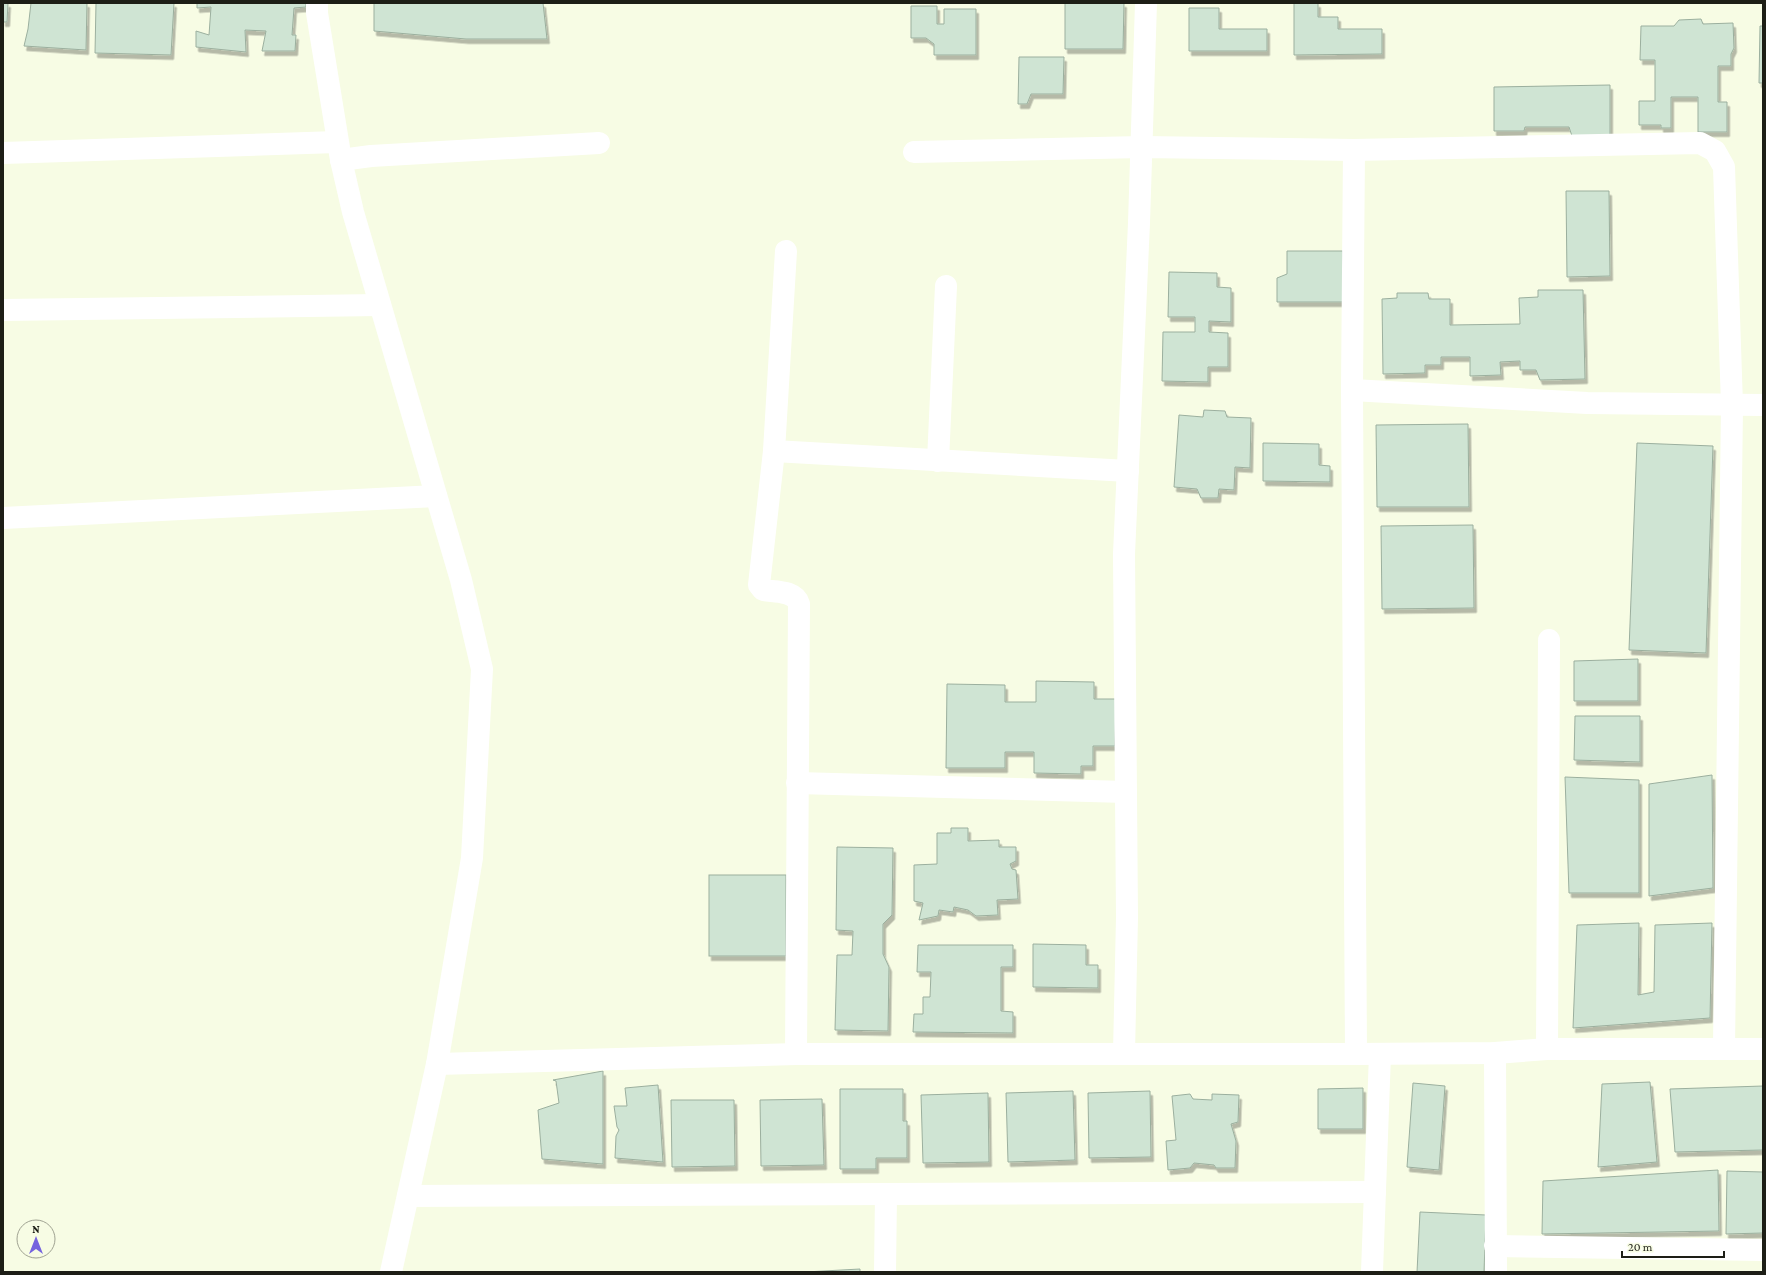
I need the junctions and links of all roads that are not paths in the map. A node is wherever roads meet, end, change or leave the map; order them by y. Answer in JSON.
{"nodes":[{"id":1,"x":317,"y":3,"type":"edge"},
{"id":2,"x":1146,"y":3,"type":"edge"},
{"id":3,"x":598,"y":143,"type":"dead end"},
{"id":4,"x":1142,"y":147,"type":"junction"},
{"id":5,"x":1354,"y":150,"type":"junction"},
{"id":6,"x":339,"y":151,"type":"junction"},
{"id":7,"x":914,"y":152,"type":"dead end"},
{"id":8,"x":3,"y":153,"type":"edge"},
{"id":9,"x":786,"y":252,"type":"dead end"},
{"id":10,"x":946,"y":286,"type":"dead end"},
{"id":11,"x":380,"y":306,"type":"junction"},
{"id":12,"x":3,"y":310,"type":"edge"},
{"id":13,"x":1352,"y":390,"type":"junction"},
{"id":14,"x":1732,"y":405,"type":"junction"},
{"id":15,"x":1763,"y":405,"type":"edge"},
{"id":16,"x":774,"y":451,"type":"junction"},
{"id":17,"x":938,"y":461,"type":"junction"},
{"id":18,"x":1128,"y":471,"type":"junction"},
{"id":19,"x":436,"y":496,"type":"junction"},
{"id":20,"x":3,"y":518,"type":"edge"},
{"id":21,"x":1549,"y":640,"type":"dead end"},
{"id":22,"x":797,"y":783,"type":"junction"},
{"id":23,"x":1126,"y":792,"type":"junction"},
{"id":24,"x":1724,"y":1048,"type":"junction"},
{"id":25,"x":1547,"y":1049,"type":"junction"},
{"id":26,"x":1763,"y":1049,"type":"edge"},
{"id":27,"x":1124,"y":1053,"type":"junction"},
{"id":28,"x":1495,"y":1053,"type":"junction"},
{"id":29,"x":796,"y":1054,"type":"junction"},
{"id":30,"x":1356,"y":1054,"type":"junction"},
{"id":31,"x":1380,"y":1054,"type":"junction"},
{"id":32,"x":437,"y":1064,"type":"junction"},
{"id":33,"x":1374,"y":1192,"type":"junction"},
{"id":34,"x":886,"y":1194,"type":"junction"},
{"id":35,"x":408,"y":1196,"type":"junction"},
{"id":36,"x":1495,"y":1246,"type":"junction"},
{"id":37,"x":1763,"y":1250,"type":"edge"},
{"id":38,"x":391,"y":1272,"type":"edge"},
{"id":39,"x":885,"y":1272,"type":"edge"},
{"id":40,"x":1372,"y":1272,"type":"edge"},
{"id":41,"x":1496,"y":1272,"type":"edge"}],
"edges":[{"from":1,"to":6,"type":"street"},
{"from":2,"to":4,"type":"street"},
{"from":3,"to":6,"type":"street"},
{"from":4,"to":5,"type":"street"},
{"from":4,"to":7,"type":"street"},
{"from":4,"to":18,"type":"street"},
{"from":5,"to":13,"type":"street"},
{"from":5,"to":14,"type":"street"},
{"from":6,"to":8,"type":"street"},
{"from":6,"to":11,"type":"street"},
{"from":9,"to":16,"type":"street"},
{"from":10,"to":17,"type":"street"},
{"from":11,"to":12,"type":"street"},
{"from":11,"to":19,"type":"street"},
{"from":13,"to":14,"type":"street"},
{"from":13,"to":30,"type":"street"},
{"from":14,"to":15,"type":"street"},
{"from":14,"to":24,"type":"street"},
{"from":16,"to":17,"type":"street"},
{"from":16,"to":22,"type":"street"},
{"from":17,"to":18,"type":"street"},
{"from":18,"to":23,"type":"street"},
{"from":19,"to":20,"type":"street"},
{"from":19,"to":32,"type":"street"},
{"from":21,"to":25,"type":"street"},
{"from":22,"to":23,"type":"street"},
{"from":22,"to":29,"type":"street"},
{"from":23,"to":27,"type":"street"},
{"from":24,"to":25,"type":"street"},
{"from":24,"to":26,"type":"street"},
{"from":25,"to":28,"type":"street"},
{"from":27,"to":29,"type":"street"},
{"from":27,"to":30,"type":"street"},
{"from":28,"to":31,"type":"street"},
{"from":28,"to":36,"type":"street"},
{"from":29,"to":32,"type":"street"},
{"from":30,"to":31,"type":"street"},
{"from":31,"to":33,"type":"street"},
{"from":32,"to":35,"type":"street"},
{"from":33,"to":34,"type":"street"},
{"from":33,"to":40,"type":"street"},
{"from":34,"to":35,"type":"street"},
{"from":34,"to":39,"type":"street"},
{"from":35,"to":38,"type":"street"},
{"from":36,"to":37,"type":"street"},
{"from":36,"to":41,"type":"street"}]}
